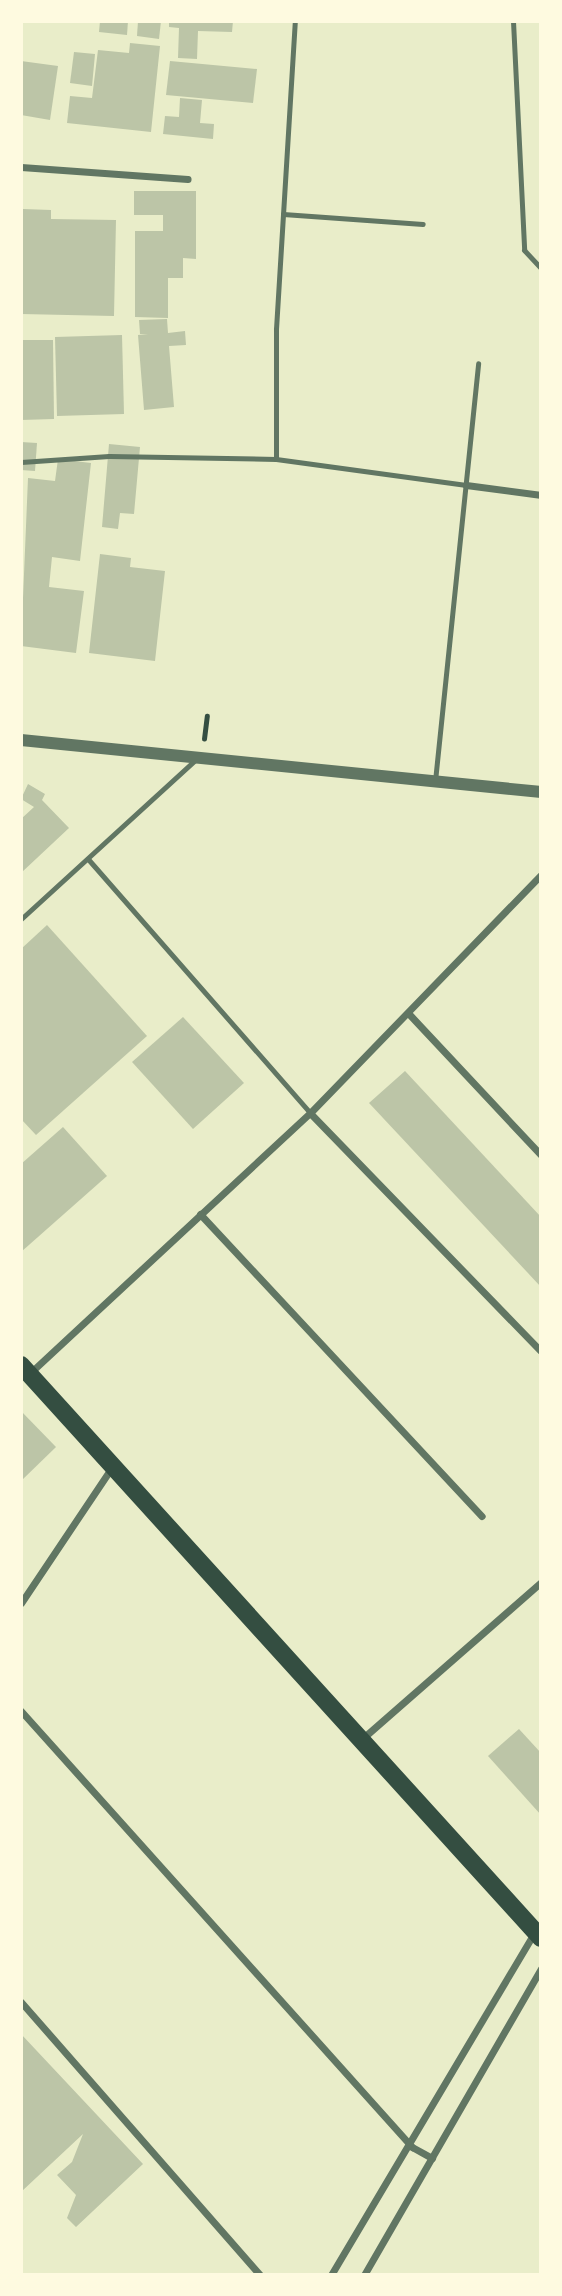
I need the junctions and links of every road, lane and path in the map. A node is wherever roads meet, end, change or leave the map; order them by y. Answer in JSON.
{"nodes":[{"id":1,"x":295,"y":21,"type":"edge"},
{"id":2,"x":513,"y":21,"type":"edge"},
{"id":3,"x":21,"y":167,"type":"edge"},
{"id":4,"x":188,"y":179,"type":"dead end"},
{"id":5,"x":283,"y":214,"type":"junction"},
{"id":6,"x":423,"y":223,"type":"dead end"},
{"id":7,"x":541,"y":268,"type":"edge"},
{"id":8,"x":478,"y":363,"type":"dead end"},
{"id":9,"x":276,"y":459,"type":"junction"},
{"id":10,"x":21,"y":462,"type":"edge"},
{"id":11,"x":466,"y":485,"type":"junction"},
{"id":12,"x":541,"y":495,"type":"edge"},
{"id":13,"x":22,"y":744,"type":"edge"},
{"id":14,"x":196,"y":759,"type":"junction"},
{"id":15,"x":435,"y":781,"type":"junction"},
{"id":16,"x":541,"y":792,"type":"edge"},
{"id":17,"x":88,"y":859,"type":"junction"},
{"id":18,"x":541,"y":876,"type":"edge"},
{"id":19,"x":21,"y":919,"type":"edge"},
{"id":20,"x":409,"y":1014,"type":"junction"},
{"id":21,"x":310,"y":1113,"type":"junction"},
{"id":22,"x":541,"y":1155,"type":"edge"},
{"id":23,"x":200,"y":1214,"type":"junction"},
{"id":24,"x":541,"y":1351,"type":"edge"},
{"id":25,"x":25,"y":1370,"type":"edge"},
{"id":26,"x":114,"y":1464,"type":"junction"},
{"id":27,"x":482,"y":1516,"type":"dead end"},
{"id":28,"x":541,"y":1582,"type":"edge"},
{"id":29,"x":21,"y":1603,"type":"edge"},
{"id":30,"x":21,"y":1711,"type":"edge"},
{"id":31,"x":363,"y":1738,"type":"junction"},
{"id":32,"x":538,"y":1935,"type":"edge"},
{"id":33,"x":541,"y":1969,"type":"edge"},
{"id":34,"x":21,"y":2002,"type":"edge"},
{"id":35,"x":412,"y":2147,"type":"junction"},
{"id":36,"x":432,"y":2158,"type":"junction"},
{"id":37,"x":260,"y":2275,"type":"edge"},
{"id":38,"x":331,"y":2275,"type":"edge"},
{"id":39,"x":364,"y":2275,"type":"edge"}],
"edges":[{"from":1,"to":5,"type":"lane"},
{"from":2,"to":7,"type":"lane"},
{"from":3,"to":4,"type":"street"},
{"from":5,"to":6,"type":"lane"},
{"from":5,"to":9,"type":"lane"},
{"from":8,"to":11,"type":"lane"},
{"from":9,"to":10,"type":"lane"},
{"from":9,"to":11,"type":"lane"},
{"from":11,"to":12,"type":"street"},
{"from":11,"to":15,"type":"lane"},
{"from":13,"to":14,"type":"street"},
{"from":14,"to":15,"type":"street"},
{"from":14,"to":17,"type":"lane"},
{"from":15,"to":16,"type":"street"},
{"from":17,"to":19,"type":"lane"},
{"from":17,"to":21,"type":"lane"},
{"from":18,"to":20,"type":"street"},
{"from":20,"to":21,"type":"street"},
{"from":20,"to":22,"type":"street"},
{"from":21,"to":23,"type":"street"},
{"from":21,"to":24,"type":"street"},
{"from":23,"to":25,"type":"street"},
{"from":23,"to":27,"type":"street"},
{"from":25,"to":26,"type":"main road"},
{"from":26,"to":29,"type":"street"},
{"from":26,"to":31,"type":"main road"},
{"from":28,"to":31,"type":"street"},
{"from":30,"to":35,"type":"street"},
{"from":31,"to":32,"type":"main road"},
{"from":32,"to":35,"type":"street"},
{"from":33,"to":36,"type":"street"},
{"from":34,"to":37,"type":"street"},
{"from":35,"to":36,"type":"street"},
{"from":35,"to":38,"type":"street"},
{"from":36,"to":39,"type":"street"}]}
